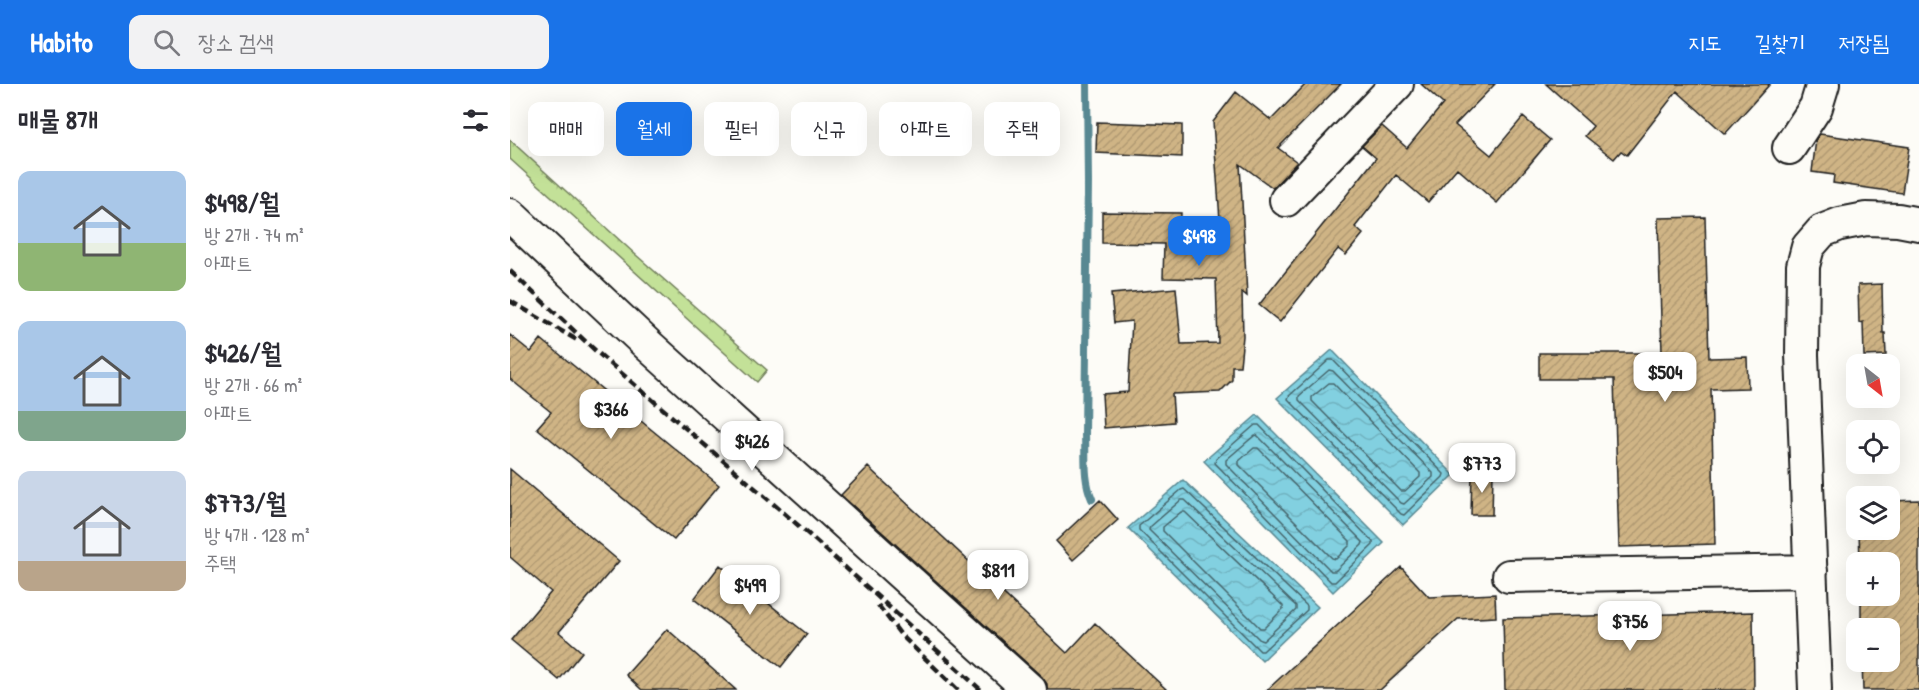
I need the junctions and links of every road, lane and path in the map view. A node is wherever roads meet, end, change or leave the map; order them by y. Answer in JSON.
{"nodes":[{"id":1,"x":1397,"y":84,"type":"edge"},
{"id":2,"x":1822,"y":84,"type":"edge"},
{"id":3,"x":1789,"y":148,"type":"dead end"},
{"id":4,"x":1286,"y":200,"type":"dead end"},
{"id":5,"x":510,"y":215,"type":"edge"},
{"id":6,"x":1919,"y":224,"type":"edge"},
{"id":7,"x":1811,"y":571,"type":"junction"},
{"id":8,"x":1509,"y":576,"type":"dead end"},
{"id":9,"x":1030,"y":690,"type":"edge"},
{"id":10,"x":1815,"y":690,"type":"edge"}],
"edges":[{"from":1,"to":4,"type":"street"},
{"from":2,"to":3,"type":"street"},
{"from":5,"to":9,"type":"street"},
{"from":6,"to":7,"type":"street"},
{"from":7,"to":8,"type":"street"},
{"from":7,"to":10,"type":"street"}]}
